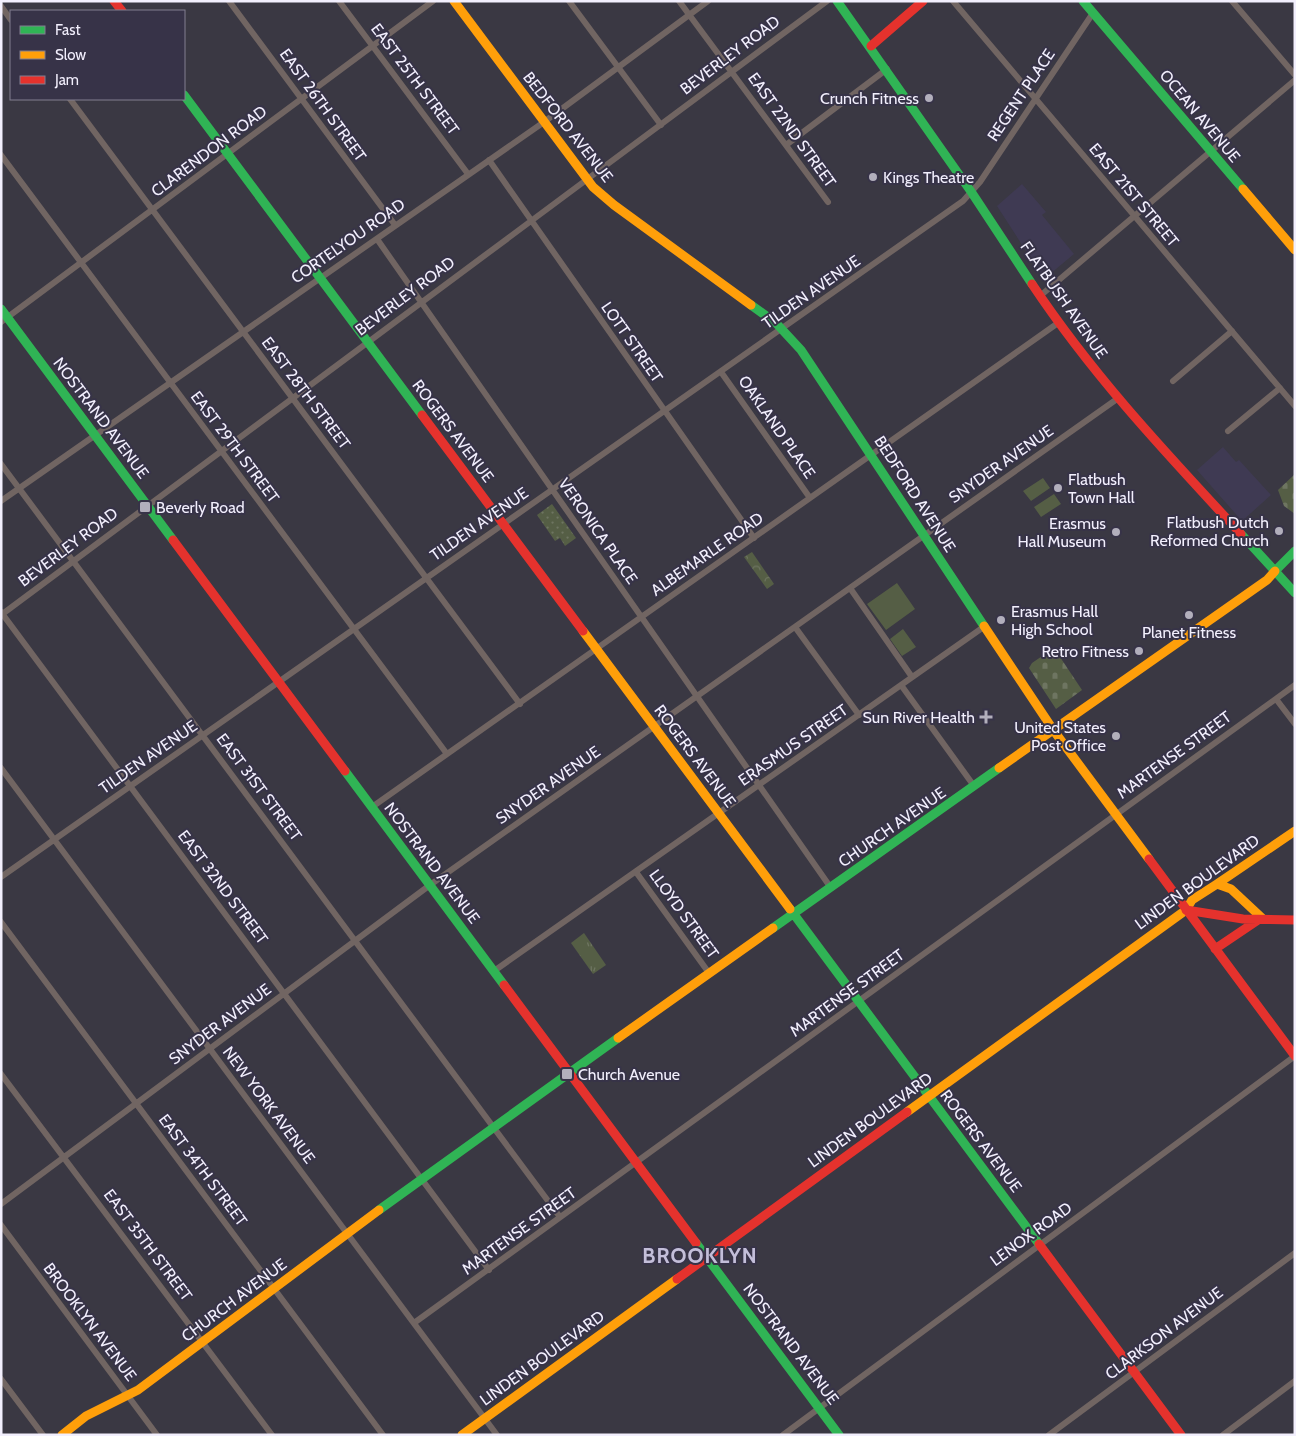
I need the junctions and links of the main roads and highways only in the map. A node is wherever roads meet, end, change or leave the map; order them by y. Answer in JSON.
{"nodes":[{"id":1,"x":454,"y":1,"type":"edge"},
{"id":2,"x":837,"y":1,"type":"edge"},
{"id":3,"x":923,"y":1,"type":"edge"},
{"id":4,"x":1083,"y":1,"type":"edge"},
{"id":5,"x":870,"y":46,"type":"junction"},
{"id":6,"x":185,"y":96,"type":"edge"},
{"id":7,"x":1295,"y":250,"type":"edge"},
{"id":8,"x":1,"y":309,"type":"edge"},
{"id":9,"x":4,"y":320,"type":"edge"},
{"id":10,"x":1295,"y":551,"type":"edge"},
{"id":11,"x":1275,"y":571,"type":"junction"},
{"id":12,"x":1295,"y":592,"type":"edge"},
{"id":13,"x":1054,"y":731,"type":"junction"},
{"id":14,"x":1295,"y":831,"type":"edge"},
{"id":15,"x":1217,"y":884,"type":"junction"},
{"id":16,"x":1186,"y":910,"type":"junction"},
{"id":17,"x":794,"y":914,"type":"junction"},
{"id":18,"x":1262,"y":918,"type":"junction"},
{"id":19,"x":1295,"y":920,"type":"edge"},
{"id":20,"x":1215,"y":949,"type":"junction"},
{"id":21,"x":1295,"y":1056,"type":"edge"},
{"id":22,"x":570,"y":1073,"type":"junction"},
{"id":23,"x":929,"y":1096,"type":"junction"},
{"id":24,"x":707,"y":1257,"type":"junction"},
{"id":25,"x":62,"y":1435,"type":"edge"},
{"id":26,"x":462,"y":1435,"type":"edge"},
{"id":27,"x":839,"y":1435,"type":"edge"},
{"id":28,"x":1181,"y":1435,"type":"edge"}],
"edges":[{"from":1,"to":13,"type":"main road","name":"BEDFORD AVENUE"},
{"from":2,"to":5,"type":"main road","name":"FLATBUSH AVENUE"},
{"from":3,"to":5,"type":"main road"},
{"from":4,"to":7,"type":"main road","name":"OCEAN AVENUE"},
{"from":5,"to":11,"type":"main road","name":"FLATBUSH AVENUE"},
{"from":6,"to":17,"type":"main road","name":"ROGERS AVENUE"},
{"from":8,"to":9,"type":"main road","name":"NOSTRAND AVENUE"},
{"from":9,"to":22,"type":"main road","name":"NOSTRAND AVENUE"},
{"from":10,"to":11,"type":"main road","name":"CHURCH AVENUE"},
{"from":11,"to":12,"type":"main road","name":"FLATBUSH AVENUE"},
{"from":11,"to":13,"type":"main road","name":"CHURCH AVENUE"},
{"from":13,"to":16,"type":"main road","name":"BEDFORD AVENUE"},
{"from":13,"to":17,"type":"main road","name":"CHURCH AVENUE"},
{"from":14,"to":15,"type":"main road","name":"LINDEN BOULEVARD"},
{"from":15,"to":16,"type":"main road","name":"LINDEN BOULEVARD"},
{"from":15,"to":18,"type":"main road"},
{"from":16,"to":18,"type":"main road"},
{"from":16,"to":20,"type":"main road","name":"BEDFORD AVENUE"},
{"from":16,"to":23,"type":"main road","name":"LINDEN BOULEVARD"},
{"from":17,"to":22,"type":"main road","name":"CHURCH AVENUE"},
{"from":17,"to":23,"type":"main road","name":"ROGERS AVENUE"},
{"from":18,"to":19,"type":"main road"},
{"from":18,"to":20,"type":"main road"},
{"from":20,"to":21,"type":"main road","name":"BEDFORD AVENUE"},
{"from":22,"to":24,"type":"main road","name":"NOSTRAND AVENUE"},
{"from":22,"to":25,"type":"main road","name":"CHURCH AVENUE"},
{"from":23,"to":24,"type":"main road","name":"LINDEN BOULEVARD"},
{"from":23,"to":28,"type":"main road","name":"ROGERS AVENUE"},
{"from":24,"to":26,"type":"main road","name":"LINDEN BOULEVARD"},
{"from":24,"to":27,"type":"main road","name":"NOSTRAND AVENUE"}]}
